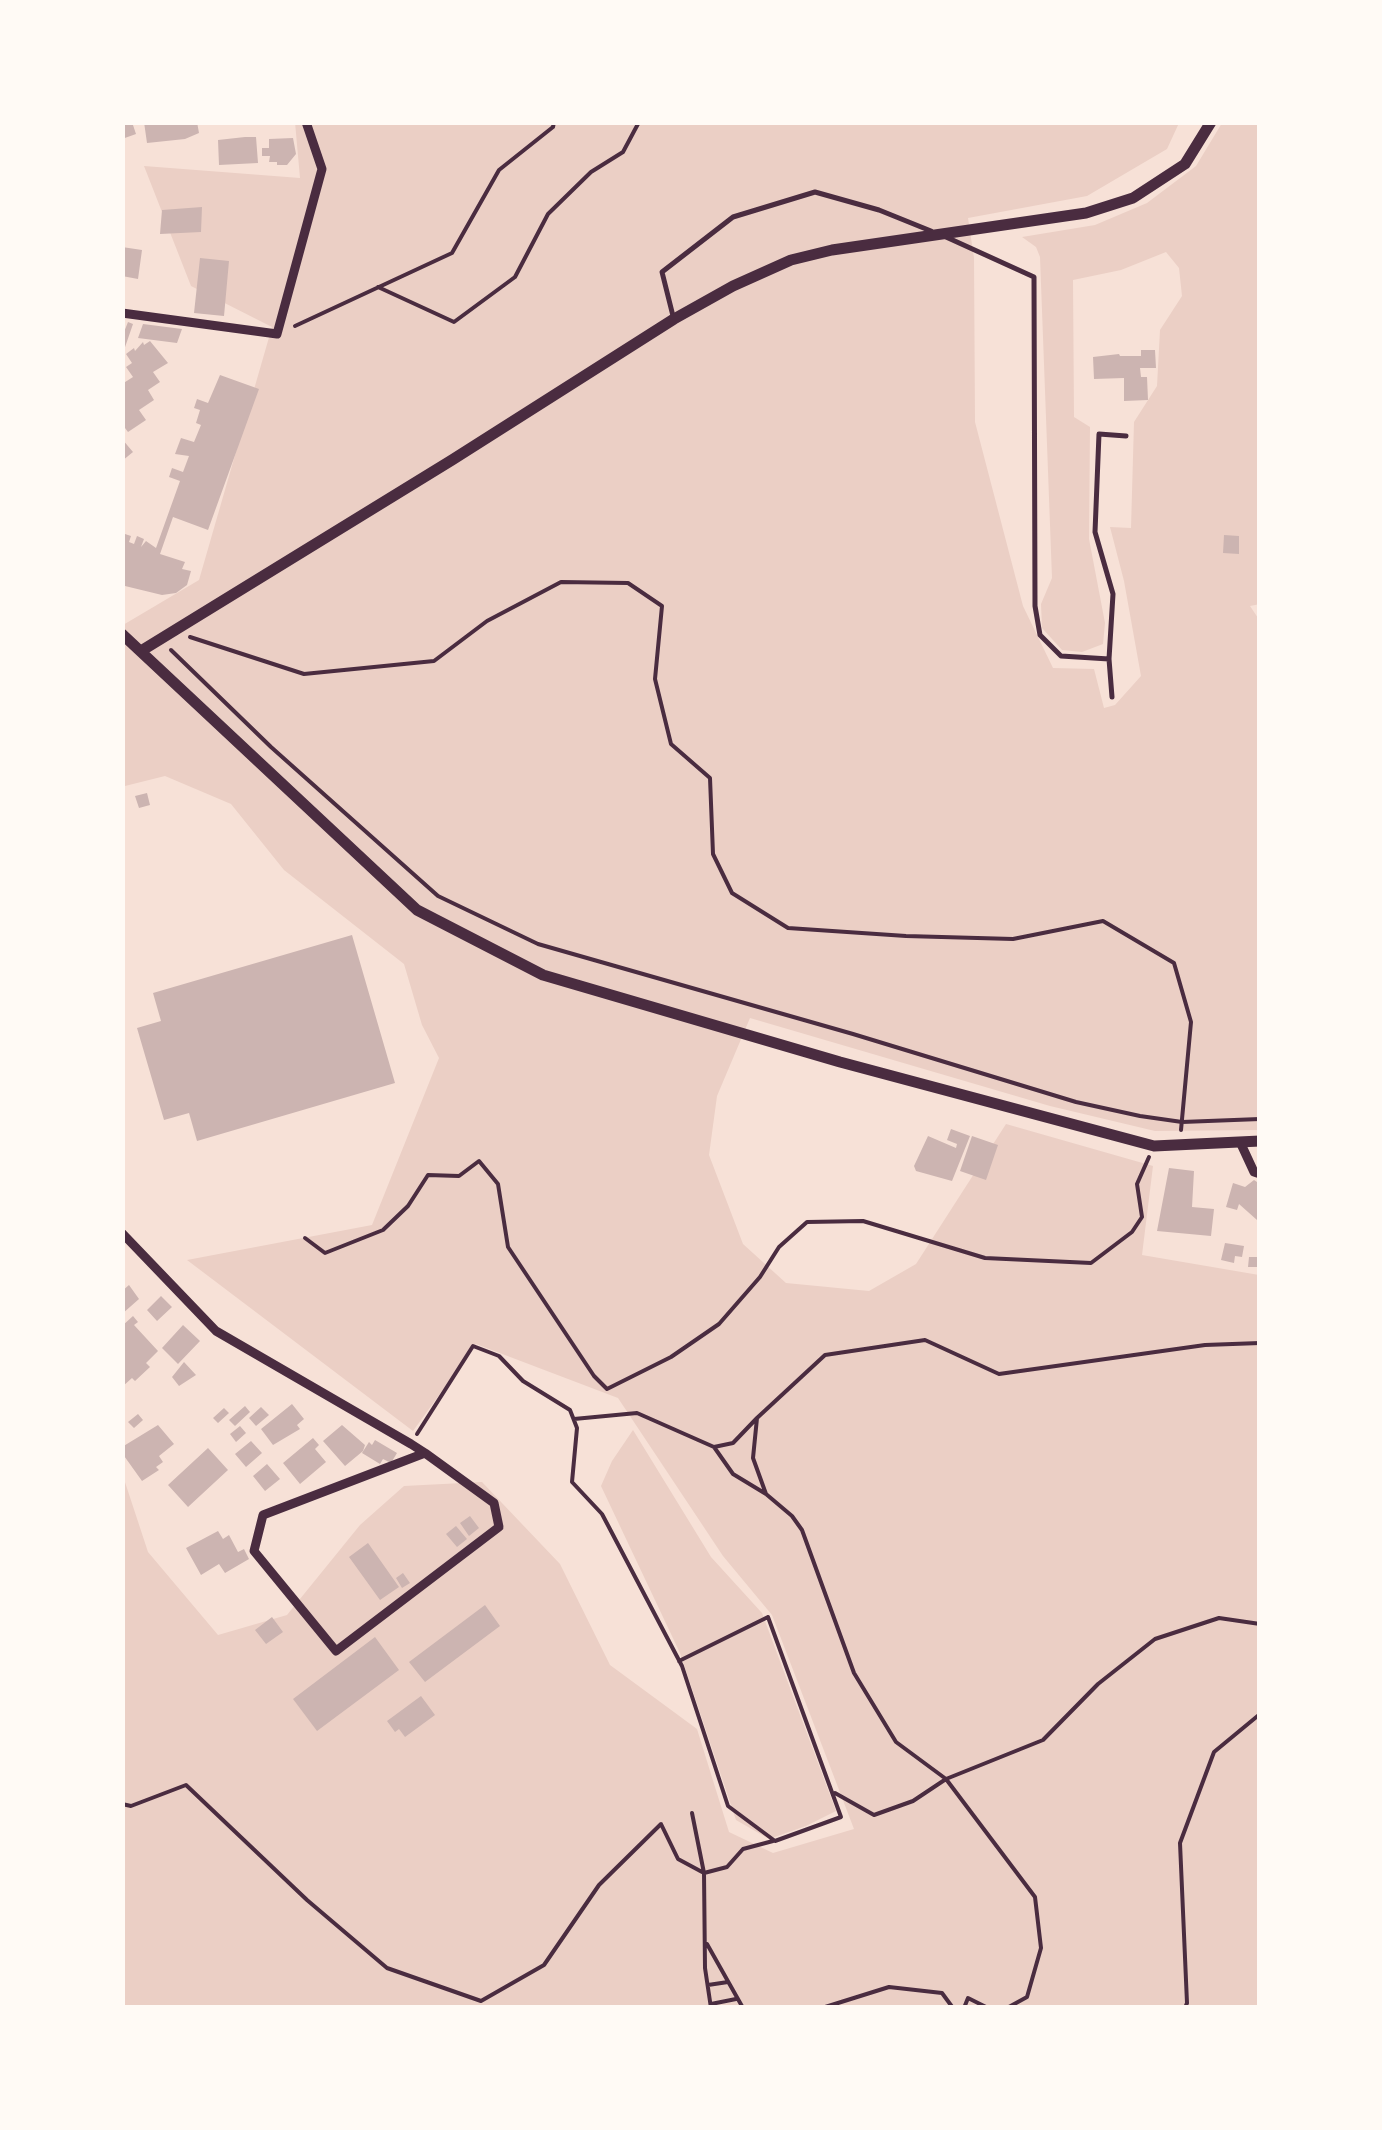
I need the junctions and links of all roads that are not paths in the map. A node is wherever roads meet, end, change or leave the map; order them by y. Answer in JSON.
{"nodes":[{"id":1,"x":306,"y":122,"type":"edge"},
{"id":2,"x":1211,"y":122,"type":"edge"},
{"id":3,"x":122,"y":313,"type":"edge"},
{"id":4,"x":674,"y":318,"type":"junction"},
{"id":5,"x":1126,"y":436,"type":"dead end"},
{"id":6,"x":122,"y":634,"type":"edge"},
{"id":7,"x":141,"y":651,"type":"junction"},
{"id":8,"x":1110,"y":659,"type":"junction"},
{"id":9,"x":1112,"y":697,"type":"dead end"},
{"id":10,"x":1260,"y":1141,"type":"edge"},
{"id":11,"x":1240,"y":1144,"type":"junction"},
{"id":12,"x":1260,"y":1174,"type":"edge"},
{"id":13,"x":122,"y":1234,"type":"edge"},
{"id":14,"x":425,"y":1454,"type":"junction"}],
"edges":[{"from":1,"to":3,"type":"street"},
{"from":2,"to":4,"type":"street"},
{"from":4,"to":7,"type":"street"},
{"from":4,"to":8,"type":"lane"},
{"from":5,"to":8,"type":"lane"},
{"from":6,"to":7,"type":"street"},
{"from":7,"to":11,"type":"street"},
{"from":8,"to":9,"type":"lane"},
{"from":10,"to":11,"type":"street"},
{"from":11,"to":12,"type":"street"},
{"from":13,"to":14,"type":"street"},
{"from":14,"to":14,"type":"street"}]}
